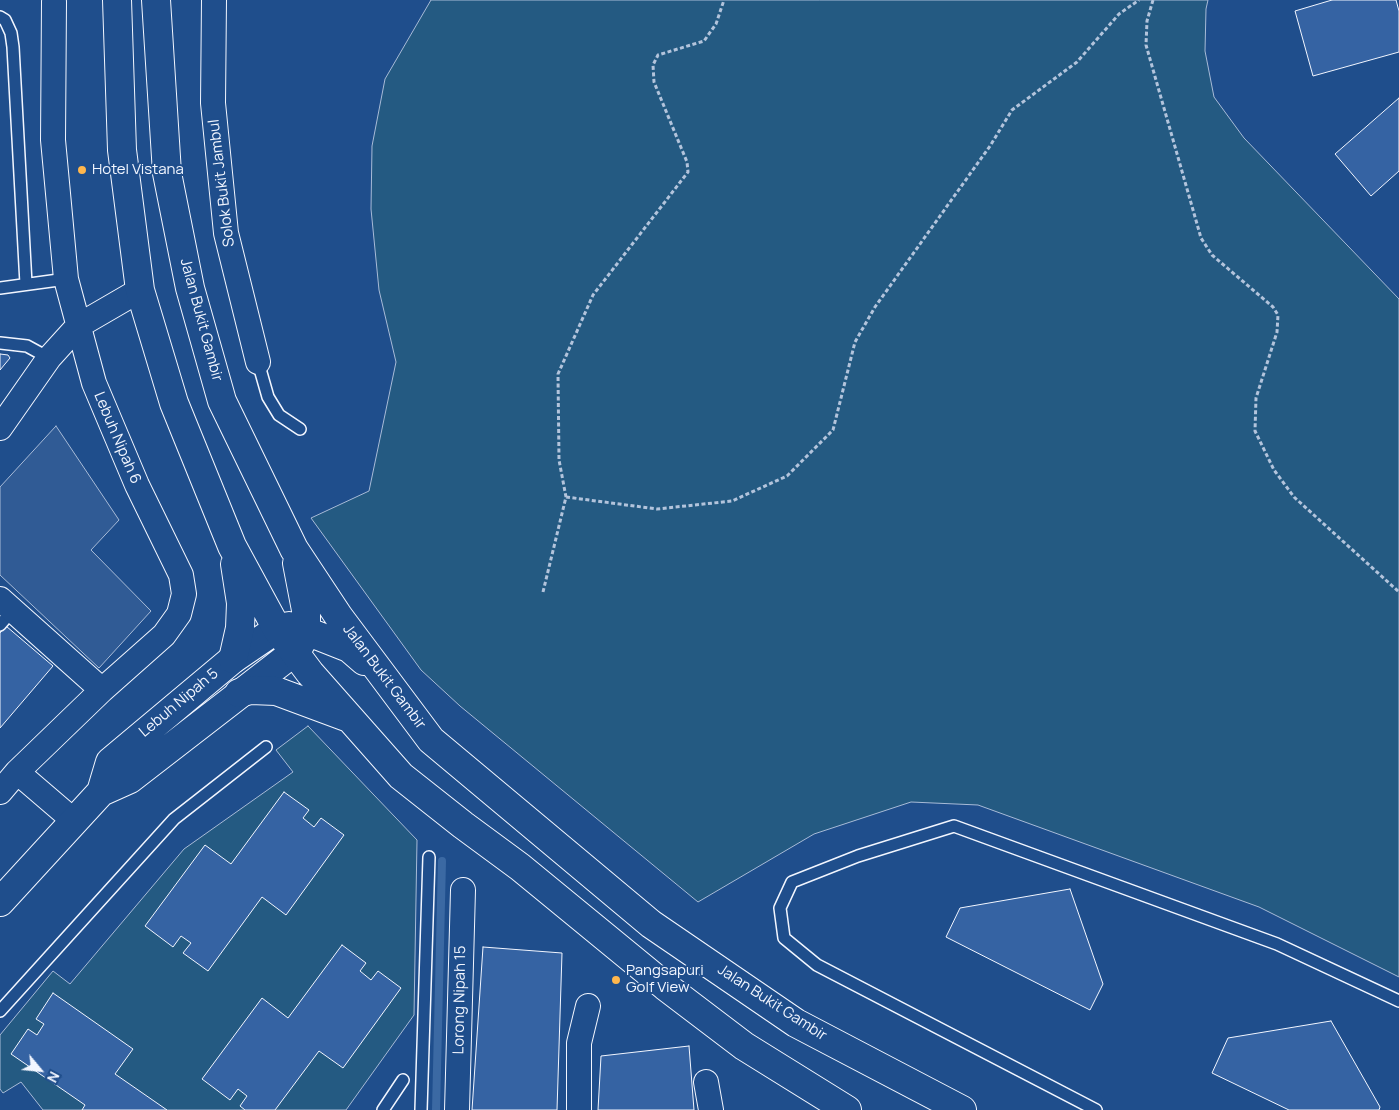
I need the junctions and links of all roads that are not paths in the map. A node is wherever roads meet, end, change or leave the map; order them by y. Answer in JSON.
{"nodes":[{"id":1,"x":117,"y":0,"type":"edge"},
{"id":2,"x":156,"y":0,"type":"edge"},
{"id":3,"x":214,"y":0,"type":"edge"},
{"id":4,"x":54,"y":2,"type":"dead end"},
{"id":5,"x":0,"y":17,"type":"edge"},
{"id":6,"x":66,"y":279,"type":"junction"},
{"id":7,"x":26,"y":284,"type":"junction"},
{"id":8,"x":0,"y":288,"type":"edge"},
{"id":9,"x":140,"y":290,"type":"junction"},
{"id":10,"x":78,"y":326,"type":"junction"},
{"id":11,"x":0,"y":343,"type":"edge"},
{"id":12,"x":49,"y":358,"type":"junction"},
{"id":13,"x":258,"y":362,"type":"joint"},
{"id":14,"x":0,"y":428,"type":"edge"},
{"id":15,"x":300,"y":429,"type":"dead end"},
{"id":16,"x":232,"y":546,"type":"junction"},
{"id":17,"x":294,"y":549,"type":"junction"},
{"id":18,"x":4,"y":611,"type":"edge"},
{"id":19,"x":277,"y":629,"type":"junction"},
{"id":20,"x":300,"y":642,"type":"junction"},
{"id":21,"x":233,"y":658,"type":"junction"},
{"id":22,"x":381,"y":675,"type":"junction"},
{"id":23,"x":102,"y":690,"type":"junction"},
{"id":24,"x":239,"y":693,"type":"junction"},
{"id":25,"x":348,"y":717,"type":"junction"},
{"id":26,"x":266,"y":748,"type":"dead end"},
{"id":27,"x":17,"y":772,"type":"junction"},
{"id":28,"x":0,"y":792,"type":"edge"},
{"id":29,"x":101,"y":792,"type":"junction"},
{"id":30,"x":73,"y":820,"type":"junction"},
{"id":31,"x":429,"y":857,"type":"dead end"},
{"id":32,"x":462,"y":890,"type":"dead end"},
{"id":33,"x":0,"y":902,"type":"edge"},
{"id":34,"x":1399,"y":1001,"type":"edge"},
{"id":35,"x":588,"y":1006,"type":"dead end"},
{"id":36,"x":0,"y":1012,"type":"edge"},
{"id":37,"x":403,"y":1080,"type":"dead end"},
{"id":38,"x":706,"y":1082,"type":"dead end"},
{"id":39,"x":383,"y":1110,"type":"edge"},
{"id":40,"x":421,"y":1110,"type":"edge"},
{"id":41,"x":457,"y":1110,"type":"edge"},
{"id":42,"x":579,"y":1110,"type":"edge"},
{"id":43,"x":711,"y":1110,"type":"edge"},
{"id":44,"x":848,"y":1110,"type":"edge"},
{"id":45,"x":962,"y":1110,"type":"edge"},
{"id":46,"x":1096,"y":1110,"type":"edge"}],
"edges":[{"from":1,"to":9,"type":"main road"},
{"from":2,"to":17,"type":"main road","name":"Jalan Bukit Gambir"},
{"from":3,"to":13,"type":"street","name":"Solok Bukit Jambul"},
{"from":4,"to":6,"type":"street","name":"Lebuh Nipah 6"},
{"from":5,"to":7,"type":"lane"},
{"from":6,"to":7,"type":"lane"},
{"from":6,"to":10,"type":"street","name":"Lebuh Nipah 6"},
{"from":7,"to":8,"type":"lane"},
{"from":9,"to":10,"type":"street"},
{"from":9,"to":16,"type":"main road"},
{"from":10,"to":12,"type":"street"},
{"from":10,"to":23,"type":"street","name":"Lebuh Nipah 6"},
{"from":11,"to":12,"type":"lane"},
{"from":12,"to":14,"type":"street"},
{"from":13,"to":15,"type":"lane"},
{"from":16,"to":19,"type":"main road"},
{"from":16,"to":21,"type":"main road"},
{"from":17,"to":20,"type":"main road"},
{"from":17,"to":22,"type":"main road","name":"Jalan Bukit Gambir"},
{"from":18,"to":23,"type":"street"},
{"from":19,"to":20,"type":"main road"},
{"from":19,"to":21,"type":"main road","name":"Lebuh Nipah 5"},
{"from":20,"to":22,"type":"main road"},
{"from":20,"to":24,"type":"main road","name":"Lebuh Nipah 5"},
{"from":20,"to":25,"type":"main road"},
{"from":21,"to":29,"type":"main road","name":"Lebuh Nipah 5"},
{"from":22,"to":45,"type":"main road","name":"Jalan Bukit Gambir"},
{"from":23,"to":27,"type":"street","name":"Lebuh Nipah 6"},
{"from":24,"to":25,"type":"main road"},
{"from":24,"to":29,"type":"main road","name":"Lebuh Nipah 5"},
{"from":25,"to":44,"type":"main road"},
{"from":26,"to":36,"type":"lane"},
{"from":27,"to":28,"type":"street","name":"Lebuh Nipah 6"},
{"from":27,"to":30,"type":"street"},
{"from":29,"to":30,"type":"main road","name":"Lebuh Nipah 5"},
{"from":30,"to":33,"type":"main road","name":"Lebuh Nipah 5"},
{"from":31,"to":40,"type":"lane"},
{"from":32,"to":41,"type":"street","name":"Lorong Nipah 15"},
{"from":34,"to":46,"type":"lane"},
{"from":35,"to":42,"type":"street"},
{"from":37,"to":39,"type":"lane"},
{"from":38,"to":43,"type":"street"}]}
